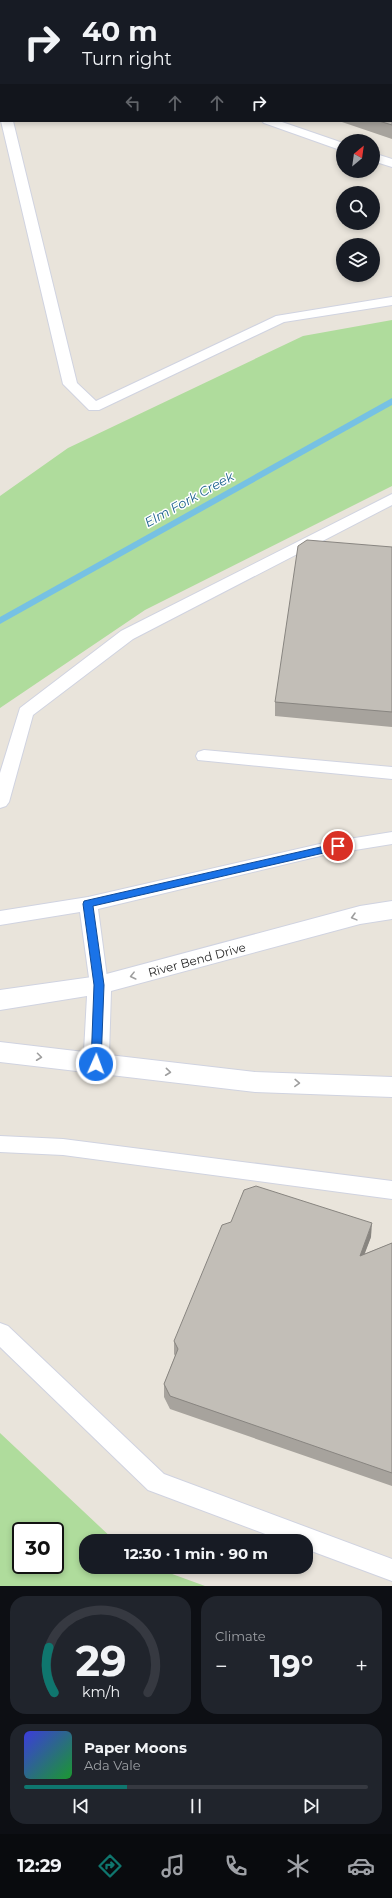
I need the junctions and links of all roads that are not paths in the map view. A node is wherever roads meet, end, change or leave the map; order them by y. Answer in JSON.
{"nodes":[{"id":1,"x":7,"y":122,"type":"edge"},
{"id":2,"x":271,"y":122,"type":"edge"},
{"id":3,"x":336,"y":144,"type":"edge"},
{"id":4,"x":380,"y":159,"type":"edge"},
{"id":5,"x":392,"y":163,"type":"edge"},
{"id":6,"x":392,"y":301,"type":"edge"},
{"id":7,"x":392,"y":499,"type":"edge"},
{"id":8,"x":204,"y":756,"type":"dead end"},
{"id":9,"x":392,"y":773,"type":"edge"},
{"id":10,"x":0,"y":802,"type":"edge"},
{"id":11,"x":392,"y":838,"type":"edge"},
{"id":12,"x":88,"y":904,"type":"junction"},
{"id":13,"x":392,"y":910,"type":"edge"},
{"id":14,"x":0,"y":918,"type":"edge"},
{"id":15,"x":99,"y":985,"type":"junction"},
{"id":16,"x":0,"y":1000,"type":"edge"},
{"id":17,"x":0,"y":1052,"type":"edge"},
{"id":18,"x":96,"y":1064,"type":"junction"},
{"id":19,"x":392,"y":1087,"type":"edge"},
{"id":20,"x":0,"y":1144,"type":"edge"},
{"id":21,"x":392,"y":1190,"type":"edge"},
{"id":22,"x":0,"y":1333,"type":"edge"},
{"id":23,"x":392,"y":1570,"type":"edge"}],
"edges":[{"from":1,"to":6,"type":"lane"},
{"from":2,"to":3,"type":"lane"},
{"from":4,"to":5,"type":"lane"},
{"from":7,"to":10,"type":"lane"},
{"from":8,"to":9,"type":"lane"},
{"from":11,"to":12,"type":"lane"},
{"from":12,"to":14,"type":"lane"},
{"from":12,"to":15,"type":"lane"},
{"from":13,"to":15,"type":"street","name":"River Bend Drive","one_way":true},
{"from":15,"to":16,"type":"street","name":"River Bend Drive"},
{"from":15,"to":18,"type":"street"},
{"from":17,"to":18,"type":"street","one_way":true},
{"from":18,"to":19,"type":"street","one_way":true},
{"from":20,"to":21,"type":"lane"},
{"from":22,"to":23,"type":"lane"}]}
